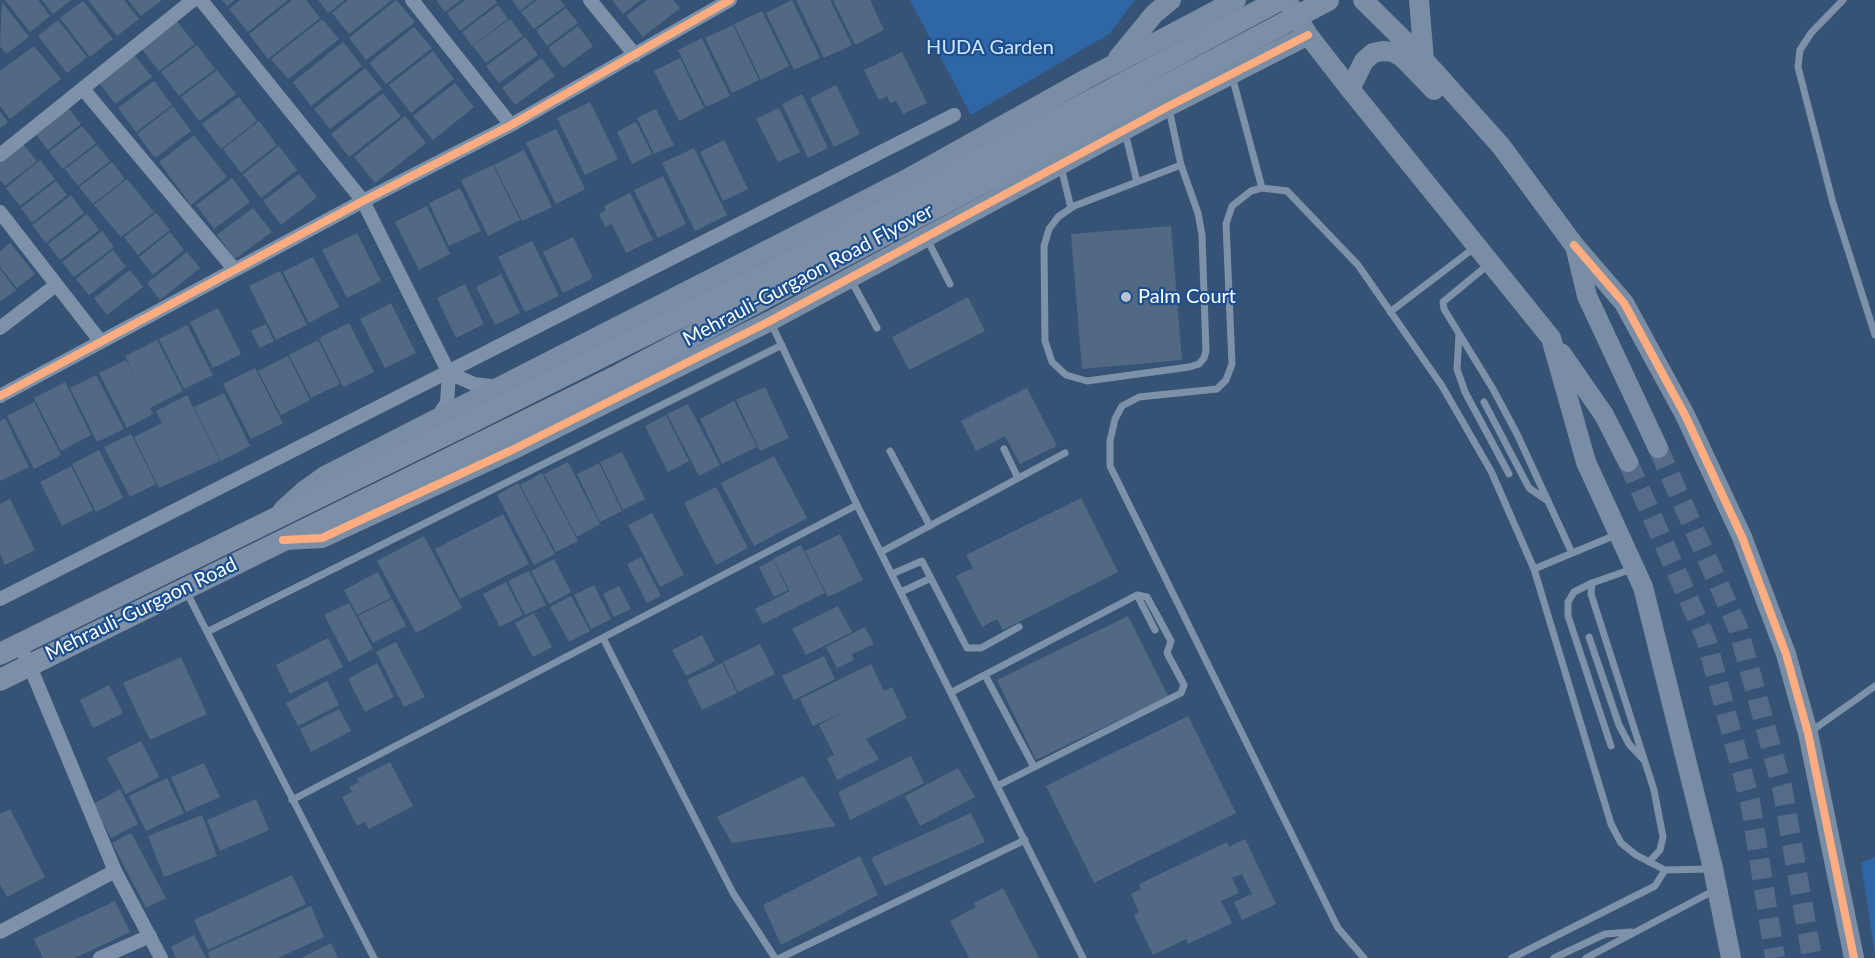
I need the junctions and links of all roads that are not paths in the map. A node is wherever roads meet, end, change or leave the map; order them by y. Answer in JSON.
{"nodes":[{"id":1,"x":194,"y":0,"type":"edge"},
{"id":2,"x":201,"y":0,"type":"edge"},
{"id":3,"x":412,"y":0,"type":"edge"},
{"id":4,"x":590,"y":0,"type":"edge"},
{"id":5,"x":730,"y":0,"type":"edge"},
{"id":6,"x":1171,"y":0,"type":"edge"},
{"id":7,"x":1236,"y":0,"type":"edge"},
{"id":8,"x":1280,"y":0,"type":"edge"},
{"id":9,"x":1287,"y":0,"type":"edge"},
{"id":10,"x":1328,"y":0,"type":"edge"},
{"id":11,"x":1364,"y":0,"type":"edge"},
{"id":12,"x":1419,"y":0,"type":"edge"},
{"id":13,"x":1843,"y":0,"type":"edge"},
{"id":14,"x":1183,"y":28,"type":"junction"},
{"id":15,"x":1308,"y":35,"type":"junction"},
{"id":16,"x":635,"y":55,"type":"junction"},
{"id":17,"x":1424,"y":60,"type":"junction"},
{"id":18,"x":1113,"y":65,"type":"junction"},
{"id":19,"x":1231,"y":74,"type":"junction"},
{"id":20,"x":1213,"y":83,"type":"junction"},
{"id":21,"x":83,"y":89,"type":"junction"},
{"id":22,"x":1350,"y":89,"type":"junction"},
{"id":23,"x":1169,"y":106,"type":"junction"},
{"id":24,"x":954,"y":115,"type":"dead end"},
{"id":25,"x":511,"y":125,"type":"junction"},
{"id":26,"x":1125,"y":129,"type":"junction"},
{"id":27,"x":1501,"y":146,"type":"junction"},
{"id":28,"x":0,"y":155,"type":"edge"},
{"id":29,"x":1060,"y":164,"type":"junction"},
{"id":30,"x":1181,"y":165,"type":"junction"},
{"id":31,"x":1137,"y":182,"type":"junction"},
{"id":32,"x":1262,"y":188,"type":"junction"},
{"id":33,"x":363,"y":201,"type":"junction"},
{"id":34,"x":1071,"y":208,"type":"junction"},
{"id":35,"x":0,"y":212,"type":"edge"},
{"id":36,"x":926,"y":237,"type":"junction"},
{"id":37,"x":1575,"y":245,"type":"junction"},
{"id":38,"x":1477,"y":246,"type":"junction"},
{"id":39,"x":1490,"y":263,"type":"junction"},
{"id":40,"x":235,"y":270,"type":"junction"},
{"id":41,"x":849,"y":278,"type":"junction"},
{"id":42,"x":950,"y":284,"type":"dead end"},
{"id":43,"x":57,"y":285,"type":"junction"},
{"id":44,"x":1875,"y":308,"type":"edge"},
{"id":45,"x":1390,"y":312,"type":"junction"},
{"id":46,"x":1868,"y":315,"type":"junction"},
{"id":47,"x":770,"y":321,"type":"junction"},
{"id":48,"x":0,"y":328,"type":"edge"},
{"id":49,"x":877,"y":328,"type":"dead end"},
{"id":50,"x":1459,"y":334,"type":"junction"},
{"id":51,"x":1875,"y":335,"type":"edge"},
{"id":52,"x":1551,"y":338,"type":"junction"},
{"id":53,"x":101,"y":342,"type":"junction"},
{"id":54,"x":782,"y":345,"type":"junction"},
{"id":55,"x":449,"y":373,"type":"junction"},
{"id":56,"x":499,"y":387,"type":"junction"},
{"id":57,"x":0,"y":396,"type":"edge"},
{"id":58,"x":1484,"y":402,"type":"dead end"},
{"id":59,"x":435,"y":419,"type":"junction"},
{"id":60,"x":1658,"y":448,"type":"tunnel mouth"},
{"id":61,"x":1004,"y":449,"type":"dead end"},
{"id":62,"x":890,"y":451,"type":"dead end"},
{"id":63,"x":1065,"y":453,"type":"dead end"},
{"id":64,"x":1628,"y":462,"type":"tunnel mouth"},
{"id":65,"x":1509,"y":474,"type":"dead end"},
{"id":66,"x":1018,"y":478,"type":"junction"},
{"id":67,"x":1548,"y":501,"type":"junction"},
{"id":68,"x":857,"y":505,"type":"junction"},
{"id":69,"x":930,"y":526,"type":"junction"},
{"id":70,"x":278,"y":530,"type":"junction"},
{"id":71,"x":1619,"y":534,"type":"junction"},
{"id":72,"x":881,"y":552,"type":"junction"},
{"id":73,"x":1572,"y":553,"type":"junction"},
{"id":74,"x":1634,"y":568,"type":"junction"},
{"id":75,"x":1534,"y":569,"type":"junction"},
{"id":76,"x":892,"y":574,"type":"junction"},
{"id":77,"x":931,"y":578,"type":"junction"},
{"id":78,"x":1593,"y":583,"type":"junction"},
{"id":79,"x":185,"y":589,"type":"junction"},
{"id":80,"x":901,"y":592,"type":"junction"},
{"id":81,"x":1137,"y":595,"type":"junction"},
{"id":82,"x":0,"y":599,"type":"edge"},
{"id":83,"x":1019,"y":627,"type":"dead end"},
{"id":84,"x":1155,"y":630,"type":"dead end"},
{"id":85,"x":209,"y":631,"type":"junction"},
{"id":86,"x":1589,"y":637,"type":"dead end"},
{"id":87,"x":603,"y":638,"type":"junction"},
{"id":88,"x":16,"y":654,"type":"edge"},
{"id":89,"x":985,"y":675,"type":"junction"},
{"id":90,"x":0,"y":680,"type":"edge"},
{"id":91,"x":1875,"y":686,"type":"edge"},
{"id":92,"x":952,"y":692,"type":"junction"},
{"id":93,"x":1808,"y":733,"type":"junction"},
{"id":94,"x":1611,"y":746,"type":"dead end"},
{"id":95,"x":1646,"y":762,"type":"junction"},
{"id":96,"x":1034,"y":767,"type":"junction"},
{"id":97,"x":999,"y":785,"type":"junction"},
{"id":98,"x":292,"y":800,"type":"junction"},
{"id":99,"x":1025,"y":840,"type":"junction"},
{"id":100,"x":1649,"y":862,"type":"junction"},
{"id":101,"x":1713,"y":868,"type":"junction"},
{"id":102,"x":1665,"y":870,"type":"junction"},
{"id":103,"x":115,"y":871,"type":"junction"},
{"id":104,"x":1717,"y":889,"type":"junction"},
{"id":105,"x":0,"y":932,"type":"edge"},
{"id":106,"x":1636,"y":932,"type":"junction"},
{"id":107,"x":150,"y":936,"type":"junction"},
{"id":108,"x":100,"y":958,"type":"edge"},
{"id":109,"x":161,"y":958,"type":"edge"},
{"id":110,"x":374,"y":958,"type":"edge"},
{"id":111,"x":775,"y":958,"type":"edge"},
{"id":112,"x":780,"y":958,"type":"edge"},
{"id":113,"x":1083,"y":958,"type":"edge"},
{"id":114,"x":1364,"y":958,"type":"edge"},
{"id":115,"x":1512,"y":958,"type":"edge"},
{"id":116,"x":1554,"y":958,"type":"edge"},
{"id":117,"x":1586,"y":958,"type":"edge"},
{"id":118,"x":1731,"y":958,"type":"edge"},
{"id":119,"x":1854,"y":958,"type":"edge"}],
"edges":[{"from":1,"to":21,"type":"street"},
{"from":2,"to":33,"type":"street"},
{"from":3,"to":25,"type":"street"},
{"from":4,"to":16,"type":"street"},
{"from":5,"to":16,"type":"street"},
{"from":6,"to":18,"type":"street"},
{"from":7,"to":14,"type":"street"},
{"from":8,"to":70,"type":"main road","name":"Mehrauli-Gurgaon Road Flyover","bridge":true},
{"from":9,"to":15,"type":"street"},
{"from":10,"to":70,"type":"main road","name":"Mehrauli-Gurgaon Road Flyover","bridge":true},
{"from":11,"to":17,"type":"street"},
{"from":12,"to":17,"type":"street"},
{"from":13,"to":46,"type":"lane"},
{"from":14,"to":18,"type":"street"},
{"from":14,"to":20,"type":"street"},
{"from":15,"to":19,"type":"street"},
{"from":15,"to":22,"type":"street"},
{"from":16,"to":25,"type":"street"},
{"from":17,"to":27,"type":"street"},
{"from":18,"to":56,"type":"street"},
{"from":19,"to":20,"type":"street"},
{"from":19,"to":32,"type":"lane"},
{"from":20,"to":23,"type":"street"},
{"from":21,"to":28,"type":"street"},
{"from":21,"to":40,"type":"street"},
{"from":22,"to":27,"type":"street"},
{"from":22,"to":38,"type":"street"},
{"from":23,"to":26,"type":"street"},
{"from":23,"to":30,"type":"lane"},
{"from":24,"to":55,"type":"street"},
{"from":25,"to":33,"type":"street"},
{"from":26,"to":29,"type":"street"},
{"from":26,"to":31,"type":"lane"},
{"from":27,"to":37,"type":"street"},
{"from":29,"to":34,"type":"lane"},
{"from":29,"to":36,"type":"street"},
{"from":30,"to":31,"type":"lane"},
{"from":30,"to":34,"type":"lane"},
{"from":31,"to":34,"type":"lane"},
{"from":32,"to":45,"type":"lane"},
{"from":32,"to":114,"type":"lane"},
{"from":33,"to":40,"type":"street"},
{"from":33,"to":55,"type":"street"},
{"from":35,"to":43,"type":"street"},
{"from":36,"to":41,"type":"street"},
{"from":36,"to":42,"type":"lane"},
{"from":37,"to":60,"type":"street"},
{"from":37,"to":93,"type":"street"},
{"from":38,"to":39,"type":"street"},
{"from":38,"to":45,"type":"lane"},
{"from":39,"to":50,"type":"lane"},
{"from":39,"to":52,"type":"street"},
{"from":40,"to":53,"type":"street"},
{"from":41,"to":47,"type":"street"},
{"from":41,"to":49,"type":"lane"},
{"from":43,"to":48,"type":"street"},
{"from":43,"to":53,"type":"street"},
{"from":44,"to":46,"type":"lane"},
{"from":45,"to":75,"type":"lane"},
{"from":46,"to":51,"type":"lane"},
{"from":47,"to":54,"type":"lane"},
{"from":47,"to":70,"type":"street"},
{"from":50,"to":65,"type":"lane"},
{"from":50,"to":67,"type":"lane"},
{"from":52,"to":64,"type":"street"},
{"from":52,"to":71,"type":"street"},
{"from":53,"to":57,"type":"street"},
{"from":54,"to":68,"type":"lane"},
{"from":54,"to":85,"type":"lane"},
{"from":55,"to":56,"type":"street"},
{"from":55,"to":59,"type":"street"},
{"from":55,"to":82,"type":"street"},
{"from":56,"to":59,"type":"street"},
{"from":58,"to":67,"type":"lane"},
{"from":59,"to":70,"type":"street"},
{"from":61,"to":66,"type":"lane"},
{"from":62,"to":69,"type":"lane"},
{"from":63,"to":66,"type":"lane"},
{"from":66,"to":69,"type":"lane"},
{"from":67,"to":73,"type":"lane"},
{"from":68,"to":72,"type":"lane"},
{"from":68,"to":87,"type":"lane"},
{"from":69,"to":72,"type":"lane"},
{"from":70,"to":79,"type":"main road","name":"Mehrauli-Gurgaon Road"},
{"from":70,"to":88,"type":"main road","name":"Mehrauli-Gurgaon Road"},
{"from":71,"to":73,"type":"lane"},
{"from":71,"to":74,"type":"street"},
{"from":72,"to":76,"type":"lane"},
{"from":73,"to":75,"type":"lane"},
{"from":74,"to":78,"type":"lane"},
{"from":74,"to":101,"type":"street"},
{"from":75,"to":100,"type":"lane"},
{"from":76,"to":77,"type":"lane"},
{"from":76,"to":80,"type":"lane"},
{"from":77,"to":80,"type":"lane"},
{"from":77,"to":83,"type":"lane"},
{"from":78,"to":94,"type":"lane"},
{"from":78,"to":95,"type":"lane"},
{"from":79,"to":85,"type":"lane"},
{"from":79,"to":88,"type":"main road","name":"Mehrauli-Gurgaon Road"},
{"from":80,"to":92,"type":"lane"},
{"from":81,"to":84,"type":"lane"},
{"from":81,"to":89,"type":"lane"},
{"from":81,"to":96,"type":"lane"},
{"from":85,"to":98,"type":"lane"},
{"from":86,"to":95,"type":"lane"},
{"from":87,"to":98,"type":"lane"},
{"from":87,"to":111,"type":"lane"},
{"from":88,"to":90,"type":"main road","name":"Mehrauli-Gurgaon Road"},
{"from":88,"to":103,"type":"street"},
{"from":89,"to":92,"type":"lane"},
{"from":89,"to":96,"type":"lane"},
{"from":91,"to":93,"type":"lane"},
{"from":92,"to":97,"type":"lane"},
{"from":93,"to":119,"type":"street"},
{"from":95,"to":100,"type":"lane"},
{"from":96,"to":97,"type":"lane"},
{"from":97,"to":99,"type":"lane"},
{"from":98,"to":110,"type":"lane"},
{"from":99,"to":112,"type":"lane"},
{"from":99,"to":113,"type":"lane"},
{"from":100,"to":102,"type":"lane"},
{"from":101,"to":102,"type":"lane"},
{"from":101,"to":104,"type":"street"},
{"from":102,"to":115,"type":"lane"},
{"from":103,"to":105,"type":"street"},
{"from":103,"to":107,"type":"street"},
{"from":104,"to":106,"type":"lane"},
{"from":104,"to":118,"type":"street"},
{"from":106,"to":116,"type":"lane"},
{"from":106,"to":117,"type":"lane"},
{"from":107,"to":108,"type":"street"},
{"from":107,"to":109,"type":"street"}]}
